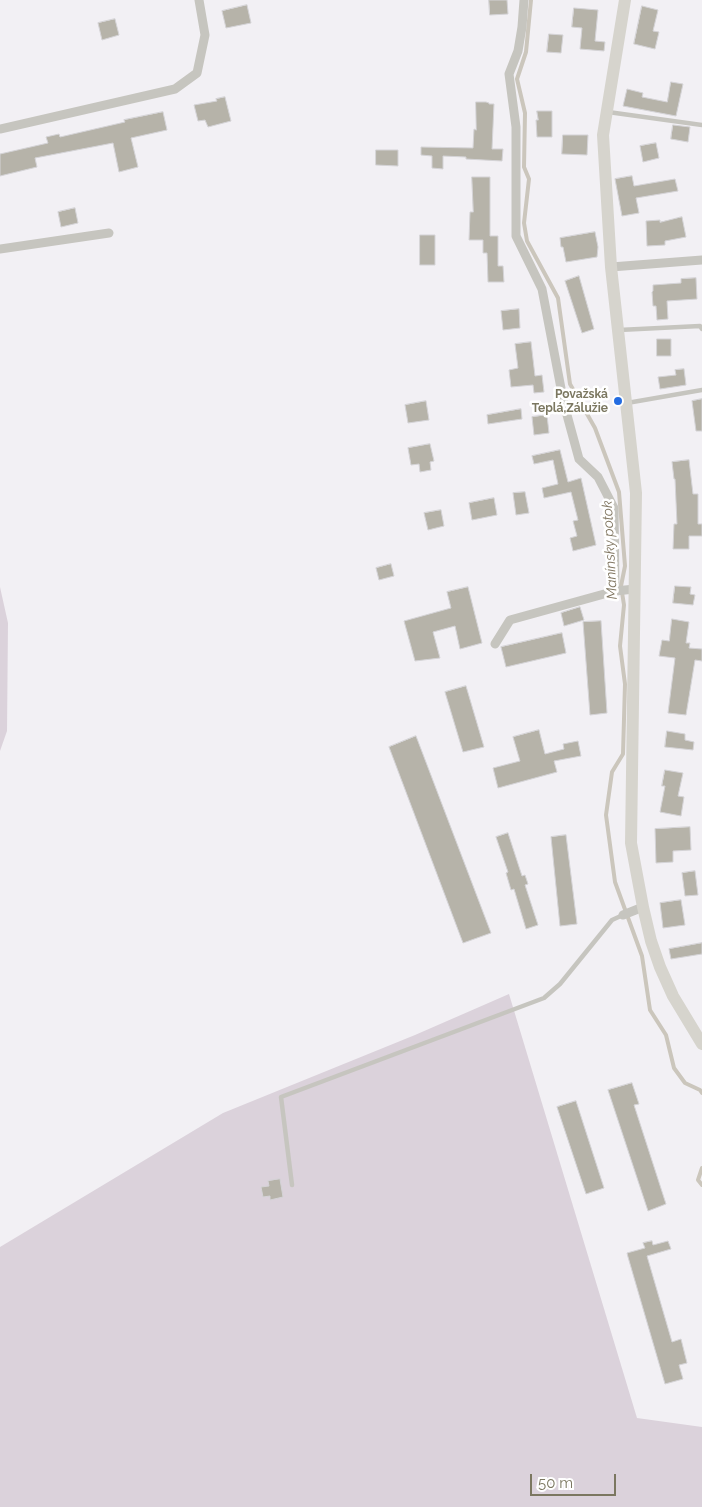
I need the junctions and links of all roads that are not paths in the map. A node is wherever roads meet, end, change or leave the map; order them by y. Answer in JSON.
{"nodes":[{"id":1,"x":199,"y":0,"type":"edge"},
{"id":2,"x":524,"y":0,"type":"edge"},
{"id":3,"x":625,"y":0,"type":"edge"},
{"id":4,"x":607,"y":112,"type":"junction"},
{"id":5,"x":702,"y":125,"type":"edge"},
{"id":6,"x":0,"y":129,"type":"edge"},
{"id":7,"x":108,"y":233,"type":"dead end"},
{"id":8,"x":0,"y":249,"type":"edge"},
{"id":9,"x":702,"y":260,"type":"edge"},
{"id":10,"x":611,"y":267,"type":"junction"},
{"id":11,"x":702,"y":329,"type":"edge"},
{"id":12,"x":618,"y":330,"type":"junction"},
{"id":13,"x":702,"y":390,"type":"edge"},
{"id":14,"x":626,"y":403,"type":"junction"},
{"id":15,"x":635,"y":589,"type":"junction"},
{"id":16,"x":615,"y":591,"type":"junction"},
{"id":17,"x":494,"y":644,"type":"dead end"},
{"id":18,"x":643,"y":907,"type":"junction"},
{"id":19,"x":627,"y":914,"type":"joint"},
{"id":20,"x":702,"y":1044,"type":"edge"},
{"id":21,"x":292,"y":1186,"type":"dead end"}],
"edges":[{"from":1,"to":6,"type":"street"},
{"from":2,"to":16,"type":"street"},
{"from":3,"to":4,"type":"street"},
{"from":4,"to":5,"type":"lane"},
{"from":4,"to":10,"type":"street"},
{"from":7,"to":8,"type":"street"},
{"from":9,"to":10,"type":"street"},
{"from":10,"to":12,"type":"street"},
{"from":11,"to":12,"type":"lane"},
{"from":12,"to":14,"type":"street"},
{"from":13,"to":14,"type":"lane"},
{"from":14,"to":15,"type":"street"},
{"from":15,"to":16,"type":"street"},
{"from":15,"to":18,"type":"street"},
{"from":16,"to":17,"type":"street"},
{"from":18,"to":19,"type":"street"},
{"from":18,"to":20,"type":"street"},
{"from":19,"to":21,"type":"lane"}]}
